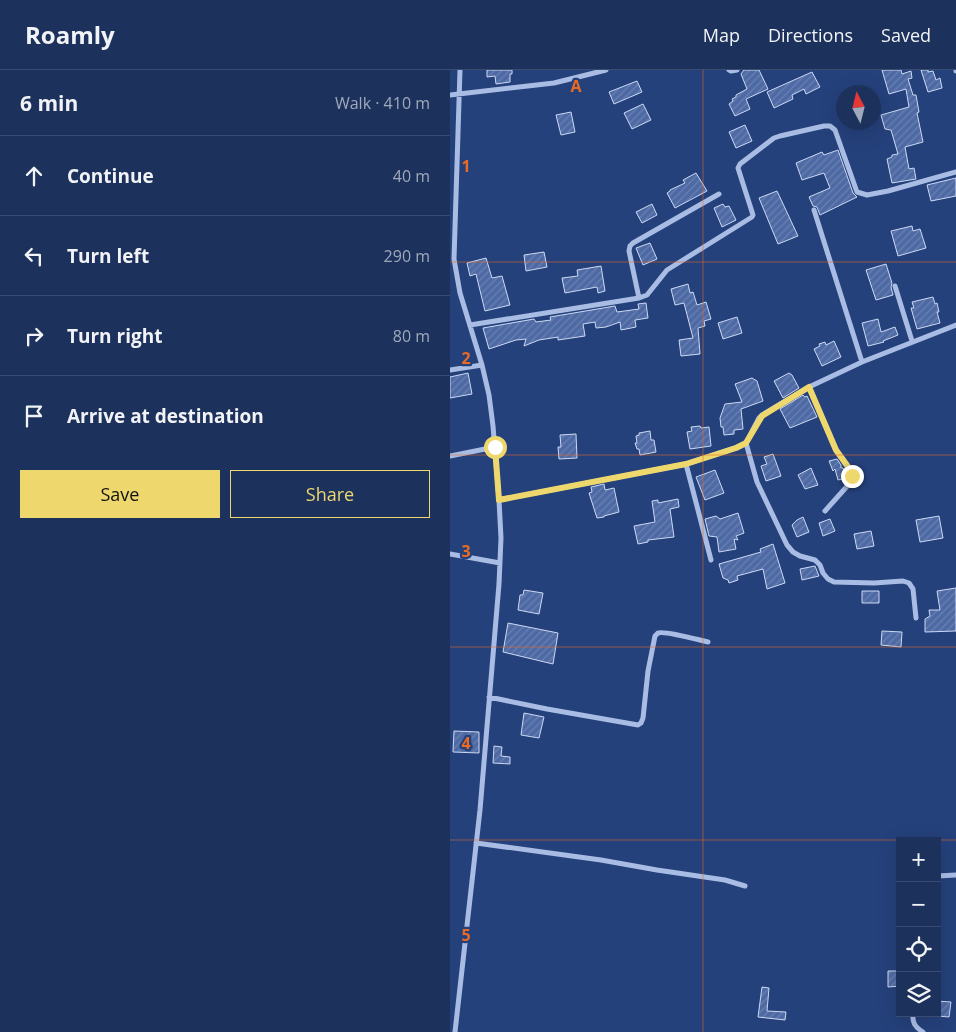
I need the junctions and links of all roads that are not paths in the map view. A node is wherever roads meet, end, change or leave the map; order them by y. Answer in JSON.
{"nodes":[{"id":1,"x":460,"y":70,"type":"edge"},
{"id":2,"x":606,"y":70,"type":"edge"},
{"id":3,"x":729,"y":70,"type":"edge"},
{"id":4,"x":737,"y":70,"type":"edge"},
{"id":5,"x":459,"y":94,"type":"junction"},
{"id":6,"x":450,"y":95,"type":"edge"},
{"id":7,"x":956,"y":172,"type":"edge"},
{"id":8,"x":719,"y":194,"type":"dead end"},
{"id":9,"x":814,"y":210,"type":"dead end"},
{"id":10,"x":895,"y":286,"type":"dead end"},
{"id":11,"x":639,"y":298,"type":"junction"},
{"id":12,"x":470,"y":325,"type":"junction"},
{"id":13,"x":956,"y":325,"type":"edge"},
{"id":14,"x":912,"y":342,"type":"junction"},
{"id":15,"x":862,"y":362,"type":"junction"},
{"id":16,"x":482,"y":365,"type":"junction"},
{"id":17,"x":450,"y":370,"type":"edge"},
{"id":18,"x":809,"y":387,"type":"junction"},
{"id":19,"x":746,"y":443,"type":"junction"},
{"id":20,"x":495,"y":447,"type":"junction"},
{"id":21,"x":450,"y":456,"type":"edge"},
{"id":22,"x":686,"y":464,"type":"junction"},
{"id":23,"x":499,"y":500,"type":"junction"},
{"id":24,"x":825,"y":511,"type":"dead end"},
{"id":25,"x":450,"y":554,"type":"edge"},
{"id":26,"x":711,"y":560,"type":"dead end"},
{"id":27,"x":500,"y":563,"type":"junction"},
{"id":28,"x":916,"y":618,"type":"dead end"},
{"id":29,"x":708,"y":642,"type":"dead end"},
{"id":30,"x":489,"y":697,"type":"junction"},
{"id":31,"x":476,"y":843,"type":"junction"},
{"id":32,"x":956,"y":875,"type":"edge"},
{"id":33,"x":941,"y":876,"type":"edge"},
{"id":34,"x":745,"y":886,"type":"dead end"},
{"id":35,"x":912,"y":1017,"type":"edge"},
{"id":36,"x":455,"y":1032,"type":"edge"},
{"id":37,"x":923,"y":1032,"type":"edge"}],
"edges":[{"from":1,"to":5,"type":"street"},
{"from":2,"to":5,"type":"street"},
{"from":3,"to":4,"type":"street"},
{"from":5,"to":6,"type":"street"},
{"from":5,"to":12,"type":"street"},
{"from":7,"to":11,"type":"street"},
{"from":8,"to":11,"type":"street"},
{"from":9,"to":15,"type":"street"},
{"from":10,"to":14,"type":"street"},
{"from":11,"to":12,"type":"street"},
{"from":12,"to":16,"type":"street"},
{"from":13,"to":14,"type":"street"},
{"from":14,"to":15,"type":"street"},
{"from":15,"to":18,"type":"street"},
{"from":16,"to":17,"type":"street"},
{"from":16,"to":20,"type":"street"},
{"from":18,"to":19,"type":"street"},
{"from":18,"to":24,"type":"street"},
{"from":19,"to":22,"type":"street"},
{"from":19,"to":28,"type":"street"},
{"from":20,"to":21,"type":"street"},
{"from":20,"to":23,"type":"street"},
{"from":22,"to":23,"type":"street"},
{"from":22,"to":26,"type":"street"},
{"from":23,"to":27,"type":"street"},
{"from":25,"to":27,"type":"street"},
{"from":27,"to":30,"type":"street"},
{"from":29,"to":30,"type":"street"},
{"from":30,"to":31,"type":"street"},
{"from":31,"to":34,"type":"street"},
{"from":31,"to":36,"type":"street"},
{"from":32,"to":33,"type":"street"},
{"from":35,"to":37,"type":"street"}]}
